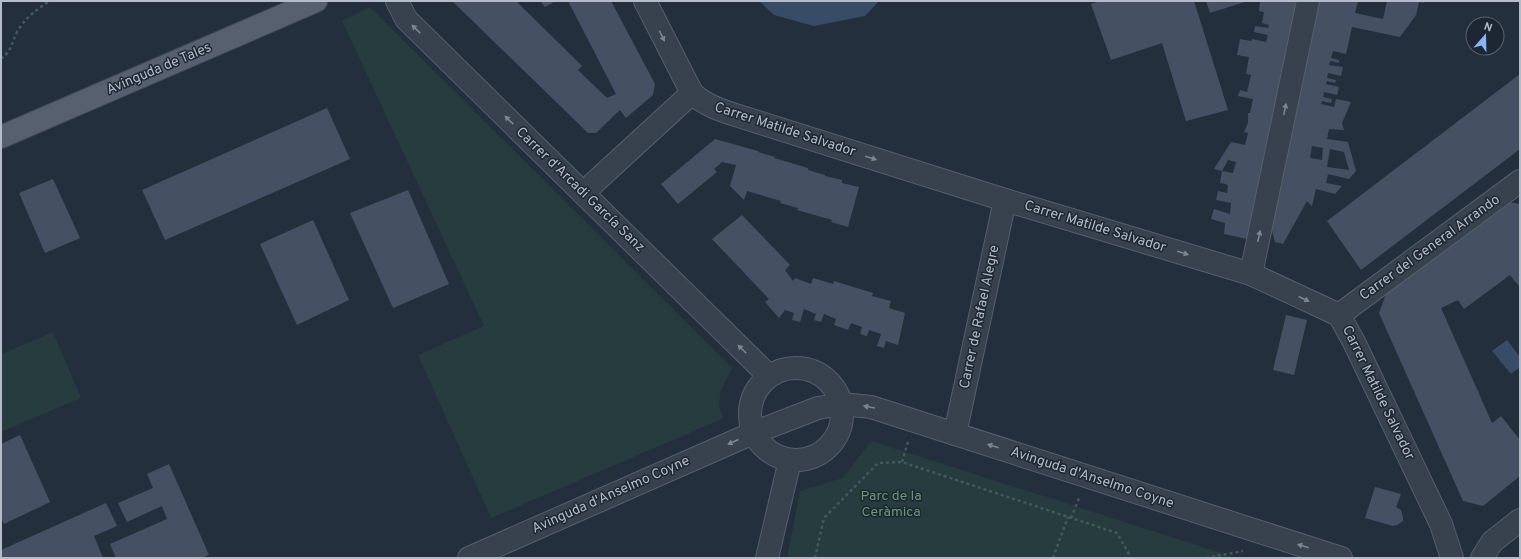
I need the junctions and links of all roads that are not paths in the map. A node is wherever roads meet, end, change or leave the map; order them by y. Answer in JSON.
{"nodes":[{"id":1,"x":316,"y":1,"type":"edge"},
{"id":2,"x":397,"y":1,"type":"edge"},
{"id":3,"x":645,"y":1,"type":"edge"},
{"id":4,"x":1308,"y":1,"type":"edge"},
{"id":5,"x":692,"y":93,"type":"junction"},
{"id":6,"x":1,"y":137,"type":"edge"},
{"id":7,"x":1520,"y":181,"type":"edge"},
{"id":8,"x":583,"y":193,"type":"junction"},
{"id":9,"x":1005,"y":200,"type":"junction"},
{"id":10,"x":1251,"y":274,"type":"junction"},
{"id":11,"x":1339,"y":315,"type":"junction"},
{"id":12,"x":769,"y":376,"type":"junction"},
{"id":13,"x":842,"y":404,"type":"junction"},
{"id":14,"x":753,"y":433,"type":"junction"},
{"id":15,"x":955,"y":434,"type":"junction"},
{"id":16,"x":790,"y":460,"type":"junction"},
{"id":17,"x":1520,"y":520,"type":"edge"},
{"id":18,"x":469,"y":558,"type":"edge"},
{"id":19,"x":767,"y":558,"type":"edge"},
{"id":20,"x":1341,"y":558,"type":"edge"},
{"id":21,"x":1452,"y":558,"type":"edge"},
{"id":22,"x":1482,"y":558,"type":"edge"}],
"edges":[{"from":1,"to":6,"type":"main road","name":"Avinguda de Tales"},
{"from":8,"to":2,"type":"street","name":"Carrer d'Arcadi García Sanz","one_way":true},
{"from":3,"to":5,"type":"street","name":"Carrer Matilde Salvador","one_way":true},
{"from":10,"to":4,"type":"street","one_way":true},
{"from":5,"to":8,"type":"street"},
{"from":5,"to":9,"type":"street","name":"Carrer Matilde Salvador","one_way":true},
{"from":7,"to":11,"type":"street","name":"Carrer del General Arrando"},
{"from":12,"to":8,"type":"street","name":"Carrer d'Arcadi García Sanz","one_way":true},
{"from":9,"to":10,"type":"street","name":"Carrer Matilde Salvador","one_way":true},
{"from":9,"to":15,"type":"street","name":"Carrer de Rafael Alegre"},
{"from":10,"to":11,"type":"street","name":"Carrer Matilde Salvador","one_way":true},
{"from":11,"to":21,"type":"street","name":"Carrer Matilde Salvador"},
{"from":12,"to":13,"type":"street"},
{"from":12,"to":14,"type":"street"},
{"from":13,"to":14,"type":"street","name":"Avinguda d'Anselmo Coyne"},
{"from":15,"to":13,"type":"street","name":"Avinguda d'Anselmo Coyne","one_way":true},
{"from":13,"to":16,"type":"street"},
{"from":14,"to":16,"type":"street"},
{"from":14,"to":18,"type":"street","name":"Avinguda d'Anselmo Coyne","one_way":true},
{"from":20,"to":15,"type":"street","name":"Avinguda d'Anselmo Coyne","one_way":true},
{"from":16,"to":19,"type":"street"},
{"from":17,"to":22,"type":"street"}]}
